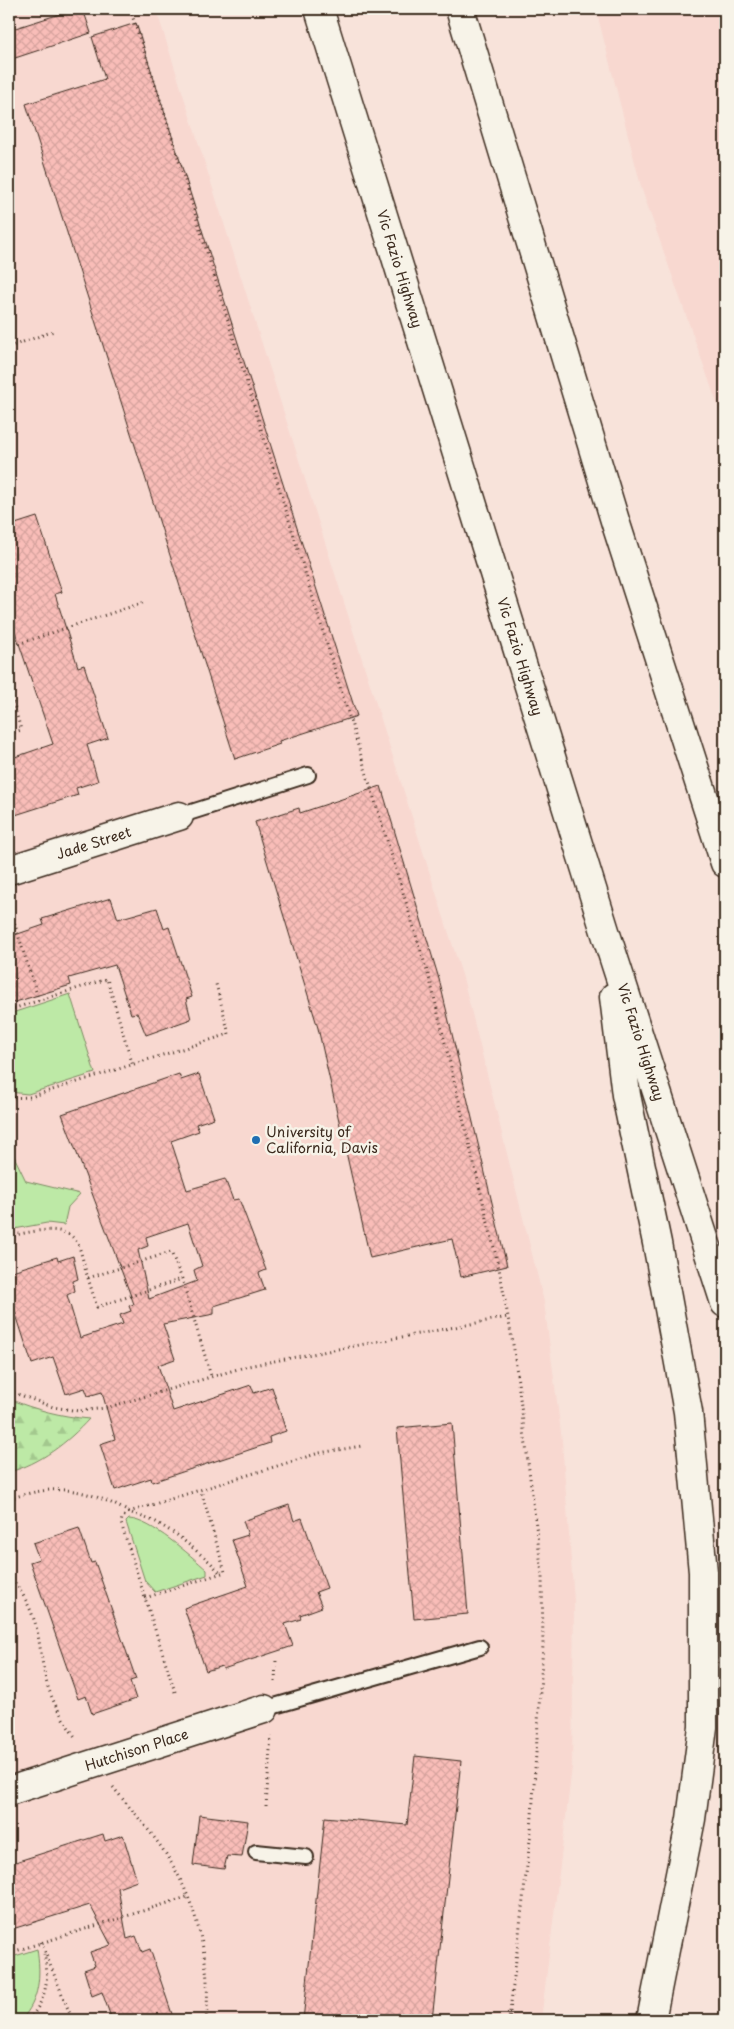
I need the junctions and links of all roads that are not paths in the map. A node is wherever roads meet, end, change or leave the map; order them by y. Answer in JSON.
{"nodes":[{"id":1,"x":319,"y":9,"type":"edge"},
{"id":2,"x":460,"y":9,"type":"edge"},
{"id":3,"x":308,"y":775,"type":"dead end"},
{"id":4,"x":179,"y":816,"type":"joint"},
{"id":5,"x":725,"y":863,"type":"edge"},
{"id":6,"x":9,"y":870,"type":"edge"},
{"id":7,"x":606,"y":931,"type":"junction"},
{"id":8,"x":725,"y":1303,"type":"edge"},
{"id":9,"x":480,"y":1647,"type":"dead end"},
{"id":10,"x":264,"y":1709,"type":"joint"},
{"id":11,"x":9,"y":1791,"type":"edge"},
{"id":12,"x":256,"y":1852,"type":"dead end"},
{"id":13,"x":306,"y":1857,"type":"dead end"},
{"id":14,"x":651,"y":2020,"type":"edge"}],
"edges":[{"from":1,"to":7,"type":"main road","name":"Vic Fazio Highway"},
{"from":2,"to":5,"type":"main road"},
{"from":3,"to":4,"type":"lane"},
{"from":4,"to":6,"type":"main road","name":"Jade Street"},
{"from":7,"to":8,"type":"main road","name":"Vic Fazio Highway"},
{"from":7,"to":14,"type":"main road"},
{"from":9,"to":10,"type":"lane"},
{"from":10,"to":11,"type":"main road","name":"Hutchison Place"},
{"from":12,"to":13,"type":"lane"}]}
